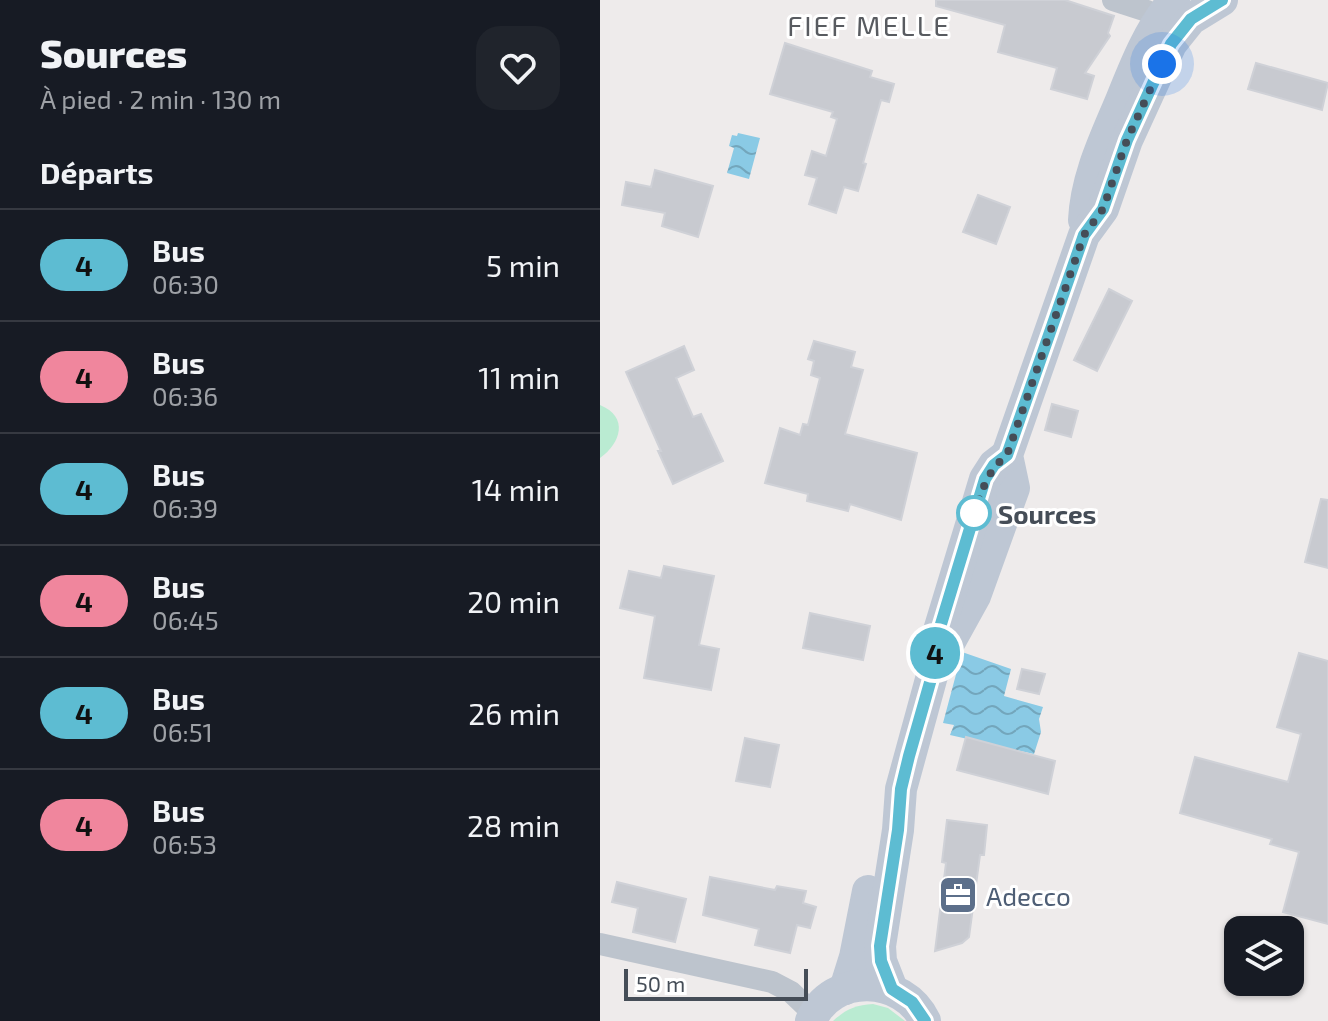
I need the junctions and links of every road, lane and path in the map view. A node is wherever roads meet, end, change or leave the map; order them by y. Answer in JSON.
{"nodes":[{"id":1,"x":1113,"y":0,"type":"edge"},
{"id":2,"x":1222,"y":0,"type":"edge"},
{"id":3,"x":1167,"y":9,"type":"edge"},
{"id":4,"x":1084,"y":235,"type":"junction"},
{"id":5,"x":901,"y":789,"type":"junction"},
{"id":6,"x":600,"y":944,"type":"edge"},
{"id":7,"x":845,"y":989,"type":"junction"},
{"id":8,"x":892,"y":989,"type":"junction"},
{"id":9,"x":812,"y":1018,"type":"edge"},
{"id":10,"x":925,"y":1021,"type":"edge"}],
"edges":[{"from":1,"to":3,"type":"street"},
{"from":2,"to":4,"type":"main road"},
{"from":3,"to":4,"type":"main road"},
{"from":4,"to":5,"type":"main road"},
{"from":5,"to":7,"type":"main road"},
{"from":5,"to":8,"type":"main road"},
{"from":6,"to":9,"type":"street"},
{"from":7,"to":8,"type":"main road"},
{"from":7,"to":9,"type":"main road"},
{"from":8,"to":10,"type":"main road"}]}
